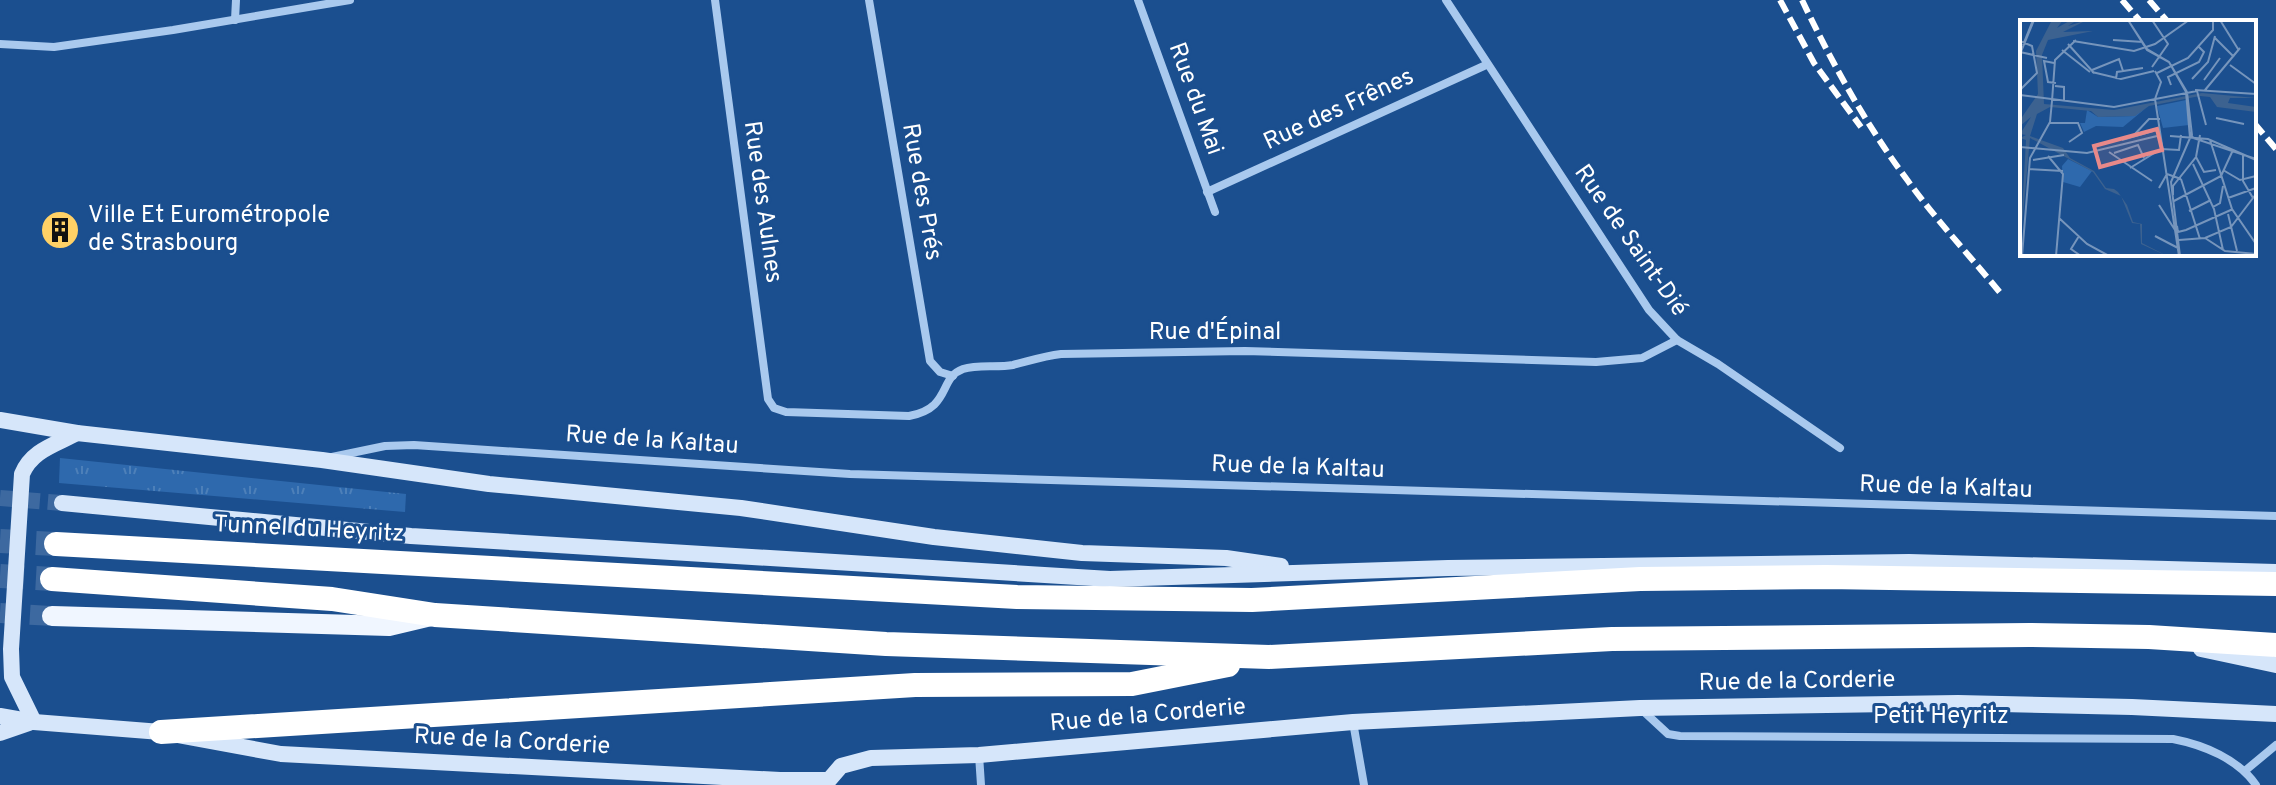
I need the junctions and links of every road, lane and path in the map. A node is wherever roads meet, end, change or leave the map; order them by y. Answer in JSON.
{"nodes":[{"id":1,"x":236,"y":0,"type":"edge"},
{"id":2,"x":350,"y":0,"type":"edge"},
{"id":3,"x":715,"y":0,"type":"edge"},
{"id":4,"x":869,"y":0,"type":"edge"},
{"id":5,"x":1138,"y":0,"type":"edge"},
{"id":6,"x":1446,"y":0,"type":"edge"},
{"id":7,"x":235,"y":20,"type":"junction"},
{"id":8,"x":0,"y":44,"type":"edge"},
{"id":9,"x":1486,"y":65,"type":"junction"},
{"id":10,"x":1207,"y":192,"type":"junction"},
{"id":11,"x":1215,"y":212,"type":"dead end"},
{"id":12,"x":1677,"y":340,"type":"junction"},
{"id":13,"x":953,"y":376,"type":"junction"},
{"id":14,"x":0,"y":420,"type":"edge"},
{"id":15,"x":77,"y":433,"type":"junction"},
{"id":16,"x":1840,"y":448,"type":"dead end"},
{"id":17,"x":322,"y":460,"type":"junction"},
{"id":18,"x":62,"y":503,"type":"tunnel mouth"},
{"id":19,"x":2276,"y":516,"type":"edge"},
{"id":20,"x":56,"y":544,"type":"tunnel mouth"},
{"id":21,"x":1333,"y":572,"type":"junction"},
{"id":22,"x":2276,"y":572,"type":"edge"},
{"id":23,"x":52,"y":579,"type":"tunnel mouth"},
{"id":24,"x":2276,"y":584,"type":"edge"},
{"id":25,"x":435,"y":615,"type":"junction"},
{"id":26,"x":52,"y":616,"type":"tunnel mouth"},
{"id":27,"x":2149,"y":637,"type":"junction"},
{"id":28,"x":2276,"y":645,"type":"edge"},
{"id":29,"x":1269,"y":657,"type":"junction"},
{"id":30,"x":2276,"y":665,"type":"edge"},
{"id":31,"x":1640,"y":708,"type":"junction"},
{"id":32,"x":2276,"y":714,"type":"edge"},
{"id":33,"x":0,"y":716,"type":"edge"},
{"id":34,"x":34,"y":722,"type":"junction"},
{"id":35,"x":1353,"y":722,"type":"junction"},
{"id":36,"x":161,"y":732,"type":"junction"},
{"id":37,"x":0,"y":733,"type":"edge"},
{"id":38,"x":2276,"y":745,"type":"edge"},
{"id":39,"x":979,"y":755,"type":"junction"},
{"id":40,"x":2246,"y":770,"type":"junction"},
{"id":41,"x":828,"y":782,"type":"edge"},
{"id":42,"x":981,"y":785,"type":"edge"},
{"id":43,"x":1364,"y":785,"type":"edge"},
{"id":44,"x":2256,"y":785,"type":"edge"}],
"edges":[{"from":1,"to":7,"type":"street"},
{"from":2,"to":7,"type":"street"},
{"from":3,"to":13,"type":"street","name":"Rue des Aulnes"},
{"from":4,"to":13,"type":"street","name":"Rue des Prés"},
{"from":5,"to":10,"type":"street","name":"Rue du Mai"},
{"from":6,"to":9,"type":"street","name":"Rue de Saint-Dié"},
{"from":7,"to":8,"type":"street"},
{"from":9,"to":10,"type":"street","name":"Rue des Frênes"},
{"from":9,"to":12,"type":"street","name":"Rue de Saint-Dié"},
{"from":10,"to":11,"type":"street","name":"Rue du Mai"},
{"from":12,"to":13,"type":"street","name":"Rue d'Épinal"},
{"from":12,"to":16,"type":"street","name":"Rue de Saint-Dié"},
{"from":14,"to":15,"type":"main road"},
{"from":15,"to":17,"type":"main road"},
{"from":15,"to":34,"type":"main road"},
{"from":17,"to":19,"type":"street","name":"Rue de la Kaltau"},
{"from":17,"to":21,"type":"main road"},
{"from":18,"to":21,"type":"main road"},
{"from":20,"to":24,"type":"highway","name":"Tunnel du Heyritz"},
{"from":21,"to":22,"type":"main road"},
{"from":23,"to":25,"type":"highway"},
{"from":25,"to":26,"type":"main road"},
{"from":25,"to":29,"type":"highway"},
{"from":27,"to":28,"type":"highway"},
{"from":27,"to":29,"type":"highway"},
{"from":27,"to":30,"type":"main road"},
{"from":29,"to":36,"type":"highway"},
{"from":31,"to":32,"type":"main road","name":"Rue de la Corderie"},
{"from":31,"to":35,"type":"main road","name":"Rue de la Corderie"},
{"from":31,"to":40,"type":"street","name":"Petit Heyritz"},
{"from":33,"to":34,"type":"main road","name":"Rue de la Corderie"},
{"from":34,"to":36,"type":"main road","name":"Rue de la Corderie"},
{"from":34,"to":37,"type":"main road"},
{"from":35,"to":39,"type":"main road","name":"Rue de la Corderie"},
{"from":35,"to":43,"type":"street"},
{"from":36,"to":41,"type":"main road","name":"Rue de la Corderie"},
{"from":38,"to":40,"type":"street"},
{"from":39,"to":41,"type":"main road","name":"Rue de la Corderie"},
{"from":39,"to":42,"type":"street"},
{"from":40,"to":44,"type":"street","name":"Petit Heyritz"}]}
